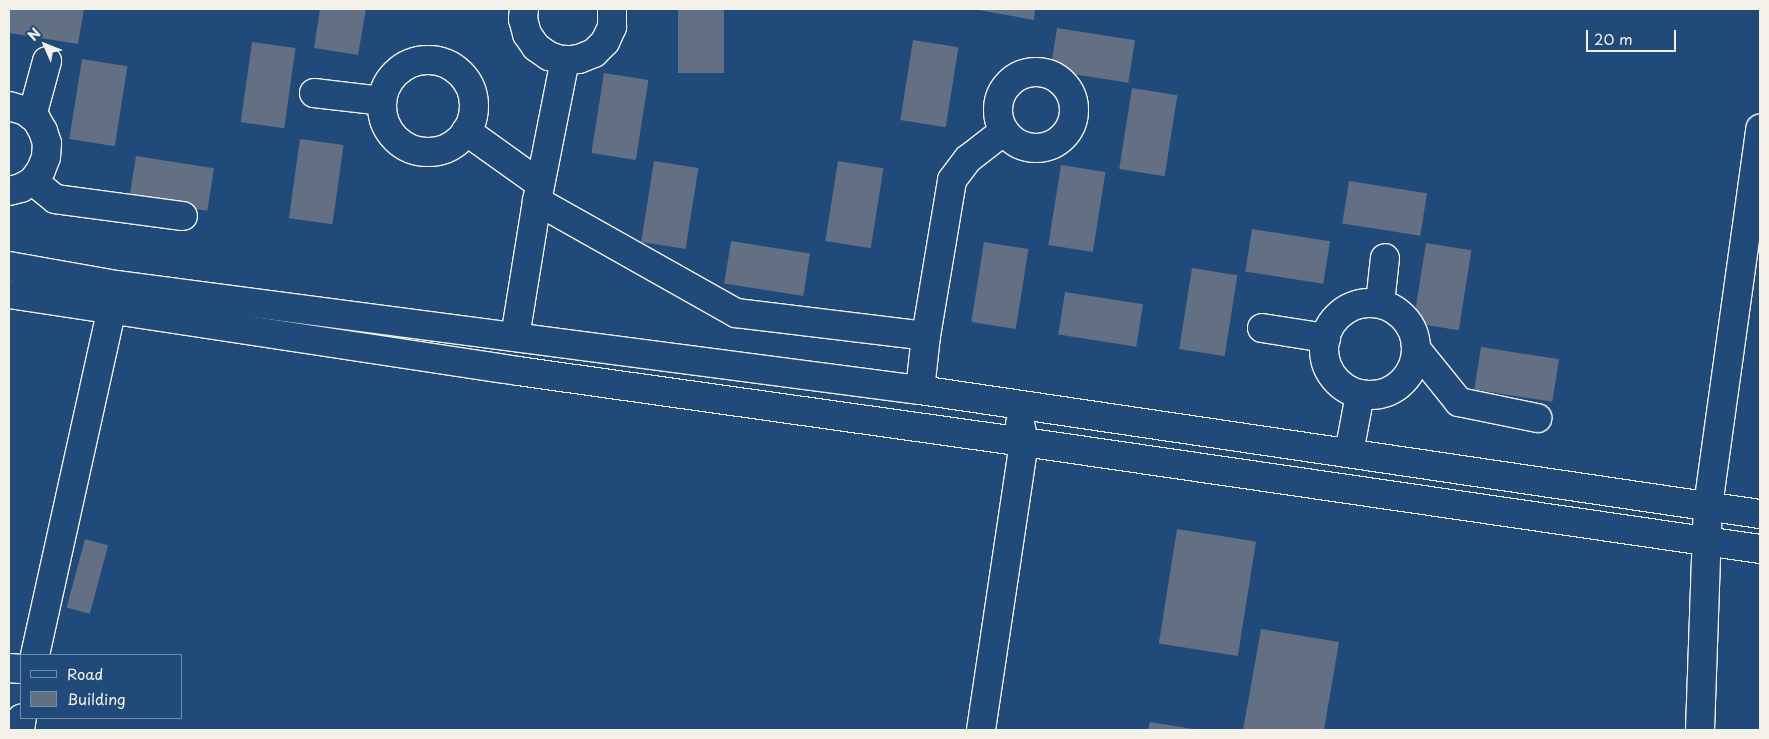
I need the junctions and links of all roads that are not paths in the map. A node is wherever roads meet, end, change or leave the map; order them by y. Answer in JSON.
{"nodes":[{"id":1,"x":524,"y":9,"type":"edge"},
{"id":2,"x":612,"y":9,"type":"edge"},
{"id":3,"x":564,"y":60,"type":"junction"},
{"id":4,"x":47,"y":62,"type":"dead end"},
{"id":5,"x":314,"y":93,"type":"dead end"},
{"id":6,"x":382,"y":101,"type":"junction"},
{"id":7,"x":20,"y":111,"type":"edge"},
{"id":8,"x":1760,"y":129,"type":"edge"},
{"id":9,"x":466,"y":131,"type":"junction"},
{"id":10,"x":1004,"y":131,"type":"dead end"},
{"id":11,"x":21,"y":186,"type":"edge"},
{"id":12,"x":539,"y":192,"type":"junction"},
{"id":13,"x":184,"y":216,"type":"dead end"},
{"id":14,"x":1385,"y":258,"type":"dead end"},
{"id":15,"x":9,"y":266,"type":"edge"},
{"id":16,"x":9,"y":294,"type":"edge"},
{"id":17,"x":115,"y":298,"type":"junction"},
{"id":18,"x":1380,"y":303,"type":"junction"},
{"id":19,"x":1262,"y":328,"type":"dead end"},
{"id":20,"x":926,"y":336,"type":"junction"},
{"id":21,"x":515,"y":337,"type":"junction"},
{"id":22,"x":1326,"y":338,"type":"junction"},
{"id":23,"x":1417,"y":350,"type":"junction"},
{"id":24,"x":920,"y":390,"type":"junction"},
{"id":25,"x":1360,"y":394,"type":"junction"},
{"id":26,"x":1017,"y":405,"type":"junction"},
{"id":27,"x":1537,"y":418,"type":"dead end"},
{"id":28,"x":1024,"y":442,"type":"junction"},
{"id":29,"x":1349,"y":454,"type":"junction"},
{"id":30,"x":1708,"y":506,"type":"junction"},
{"id":31,"x":1760,"y":514,"type":"edge"},
{"id":32,"x":1707,"y":541,"type":"junction"},
{"id":33,"x":1760,"y":549,"type":"edge"},
{"id":34,"x":34,"y":654,"type":"edge"},
{"id":35,"x":981,"y":730,"type":"edge"},
{"id":36,"x":1700,"y":730,"type":"edge"}],
"edges":[{"from":1,"to":3,"type":"lane"},
{"from":2,"to":3,"type":"lane"},
{"from":3,"to":12,"type":"lane"},
{"from":4,"to":7,"type":"lane"},
{"from":5,"to":6,"type":"lane"},
{"from":6,"to":9,"type":"lane"},
{"from":6,"to":9,"type":"lane"},
{"from":7,"to":11,"type":"lane"},
{"from":8,"to":30,"type":"lane"},
{"from":9,"to":12,"type":"lane"},
{"from":10,"to":20,"type":"lane"},
{"from":11,"to":13,"type":"lane"},
{"from":12,"to":20,"type":"lane"},
{"from":12,"to":21,"type":"lane"},
{"from":14,"to":18,"type":"lane"},
{"from":15,"to":17,"type":"lane"},
{"from":16,"to":17,"type":"lane"},
{"from":17,"to":21,"type":"lane"},
{"from":17,"to":28,"type":"lane"},
{"from":17,"to":34,"type":"lane"},
{"from":18,"to":22,"type":"lane"},
{"from":18,"to":23,"type":"lane"},
{"from":19,"to":22,"type":"lane"},
{"from":20,"to":24,"type":"lane"},
{"from":21,"to":24,"type":"lane"},
{"from":22,"to":25,"type":"lane"},
{"from":23,"to":25,"type":"lane"},
{"from":23,"to":27,"type":"lane"},
{"from":24,"to":26,"type":"lane"},
{"from":25,"to":29,"type":"lane"},
{"from":26,"to":28,"type":"lane"},
{"from":26,"to":29,"type":"lane"},
{"from":28,"to":32,"type":"lane"},
{"from":28,"to":35,"type":"lane"},
{"from":29,"to":30,"type":"lane"},
{"from":30,"to":31,"type":"lane"},
{"from":30,"to":32,"type":"lane"},
{"from":32,"to":33,"type":"lane"},
{"from":32,"to":36,"type":"lane"}]}
